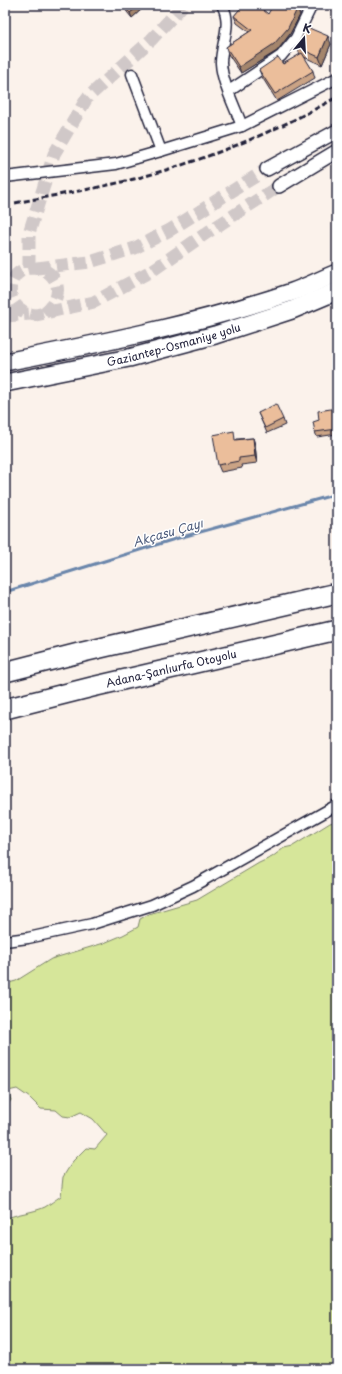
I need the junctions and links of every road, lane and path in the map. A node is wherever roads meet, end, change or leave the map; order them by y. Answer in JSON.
{"nodes":[{"id":1,"x":222,"y":5,"type":"edge"},
{"id":2,"x":312,"y":5,"type":"edge"},
{"id":3,"x":132,"y":74,"type":"dead end"},
{"id":4,"x":337,"y":78,"type":"edge"},
{"id":5,"x":229,"y":91,"type":"junction"},
{"id":6,"x":242,"y":126,"type":"junction"},
{"id":7,"x":337,"y":131,"type":"edge"},
{"id":8,"x":160,"y":151,"type":"junction"},
{"id":9,"x":337,"y":151,"type":"edge"},
{"id":10,"x":267,"y":169,"type":"tunnel mouth"},
{"id":11,"x":5,"y":177,"type":"edge"},
{"id":12,"x":280,"y":186,"type":"tunnel mouth"},
{"id":13,"x":337,"y":273,"type":"edge"},
{"id":14,"x":337,"y":291,"type":"edge"},
{"id":15,"x":5,"y":362,"type":"edge"},
{"id":16,"x":5,"y":382,"type":"edge"},
{"id":17,"x":337,"y":593,"type":"edge"},
{"id":18,"x":337,"y":630,"type":"edge"},
{"id":19,"x":5,"y":672,"type":"edge"},
{"id":20,"x":5,"y":709,"type":"edge"},
{"id":21,"x":337,"y":805,"type":"edge"},
{"id":22,"x":5,"y":941,"type":"edge"}],
"edges":[{"from":1,"to":5,"type":"street"},
{"from":2,"to":5,"type":"street"},
{"from":3,"to":8,"type":"street"},
{"from":4,"to":6,"type":"street"},
{"from":5,"to":6,"type":"street"},
{"from":6,"to":8,"type":"street"},
{"from":7,"to":10,"type":"street"},
{"from":8,"to":11,"type":"street"},
{"from":9,"to":12,"type":"street"},
{"from":13,"to":15,"type":"highway","name":"Gaziantep-Osmaniye yolu"},
{"from":14,"to":16,"type":"highway","name":"Gaziantep-Osmaniye yolu"},
{"from":17,"to":19,"type":"highway"},
{"from":18,"to":20,"type":"highway","name":"Adana-Şanlıurfa Otoyolu"},
{"from":21,"to":22,"type":"street"}]}
